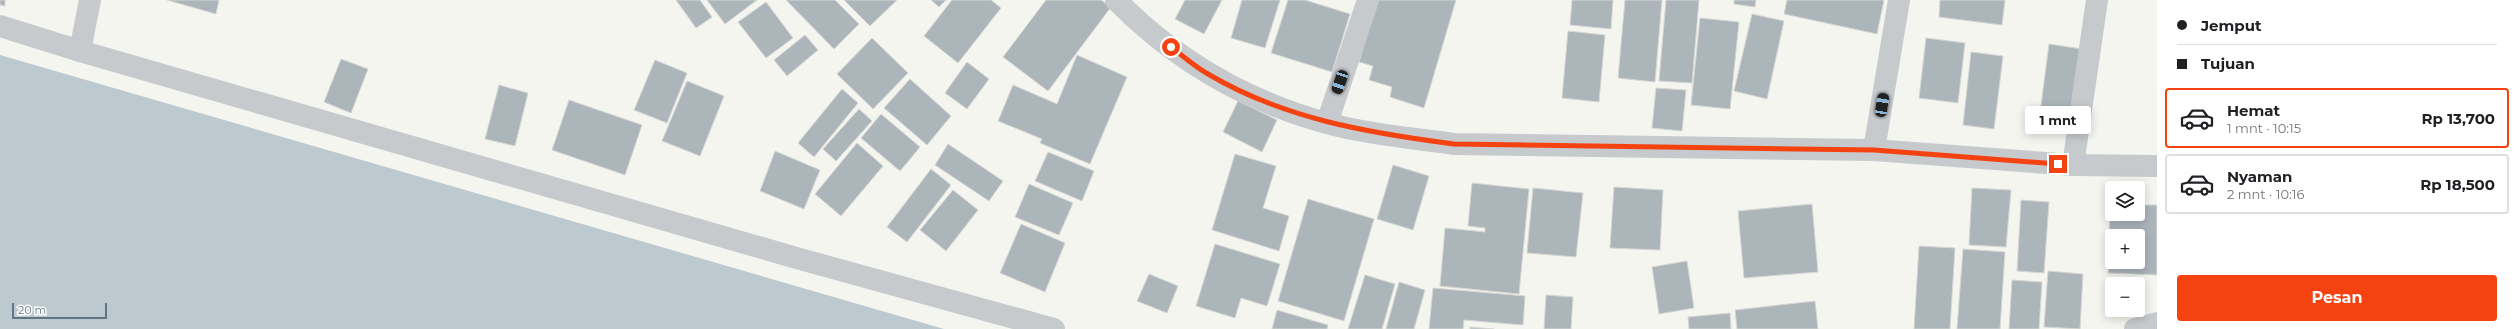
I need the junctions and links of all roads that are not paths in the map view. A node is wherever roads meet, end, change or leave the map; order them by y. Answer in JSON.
{"nodes":[{"id":1,"x":90,"y":0,"type":"edge"},
{"id":2,"x":1116,"y":0,"type":"edge"},
{"id":3,"x":1368,"y":0,"type":"edge"},
{"id":4,"x":1899,"y":0,"type":"edge"},
{"id":5,"x":2097,"y":0,"type":"edge"},
{"id":6,"x":0,"y":26,"type":"edge"},
{"id":7,"x":80,"y":51,"type":"junction"},
{"id":8,"x":1327,"y":123,"type":"junction"},
{"id":9,"x":1874,"y":150,"type":"junction"},
{"id":10,"x":2073,"y":165,"type":"junction"},
{"id":11,"x":2157,"y":166,"type":"edge"},
{"id":12,"x":2157,"y":322,"type":"edge"},
{"id":13,"x":1054,"y":329,"type":"edge"},
{"id":14,"x":2135,"y":329,"type":"edge"}],
"edges":[{"from":1,"to":7,"type":"street"},
{"from":2,"to":8,"type":"street"},
{"from":3,"to":8,"type":"street"},
{"from":4,"to":9,"type":"street"},
{"from":5,"to":10,"type":"street"},
{"from":6,"to":7,"type":"street"},
{"from":7,"to":13,"type":"street"},
{"from":8,"to":9,"type":"street"},
{"from":9,"to":10,"type":"street"},
{"from":10,"to":11,"type":"street"},
{"from":12,"to":14,"type":"street"}]}
